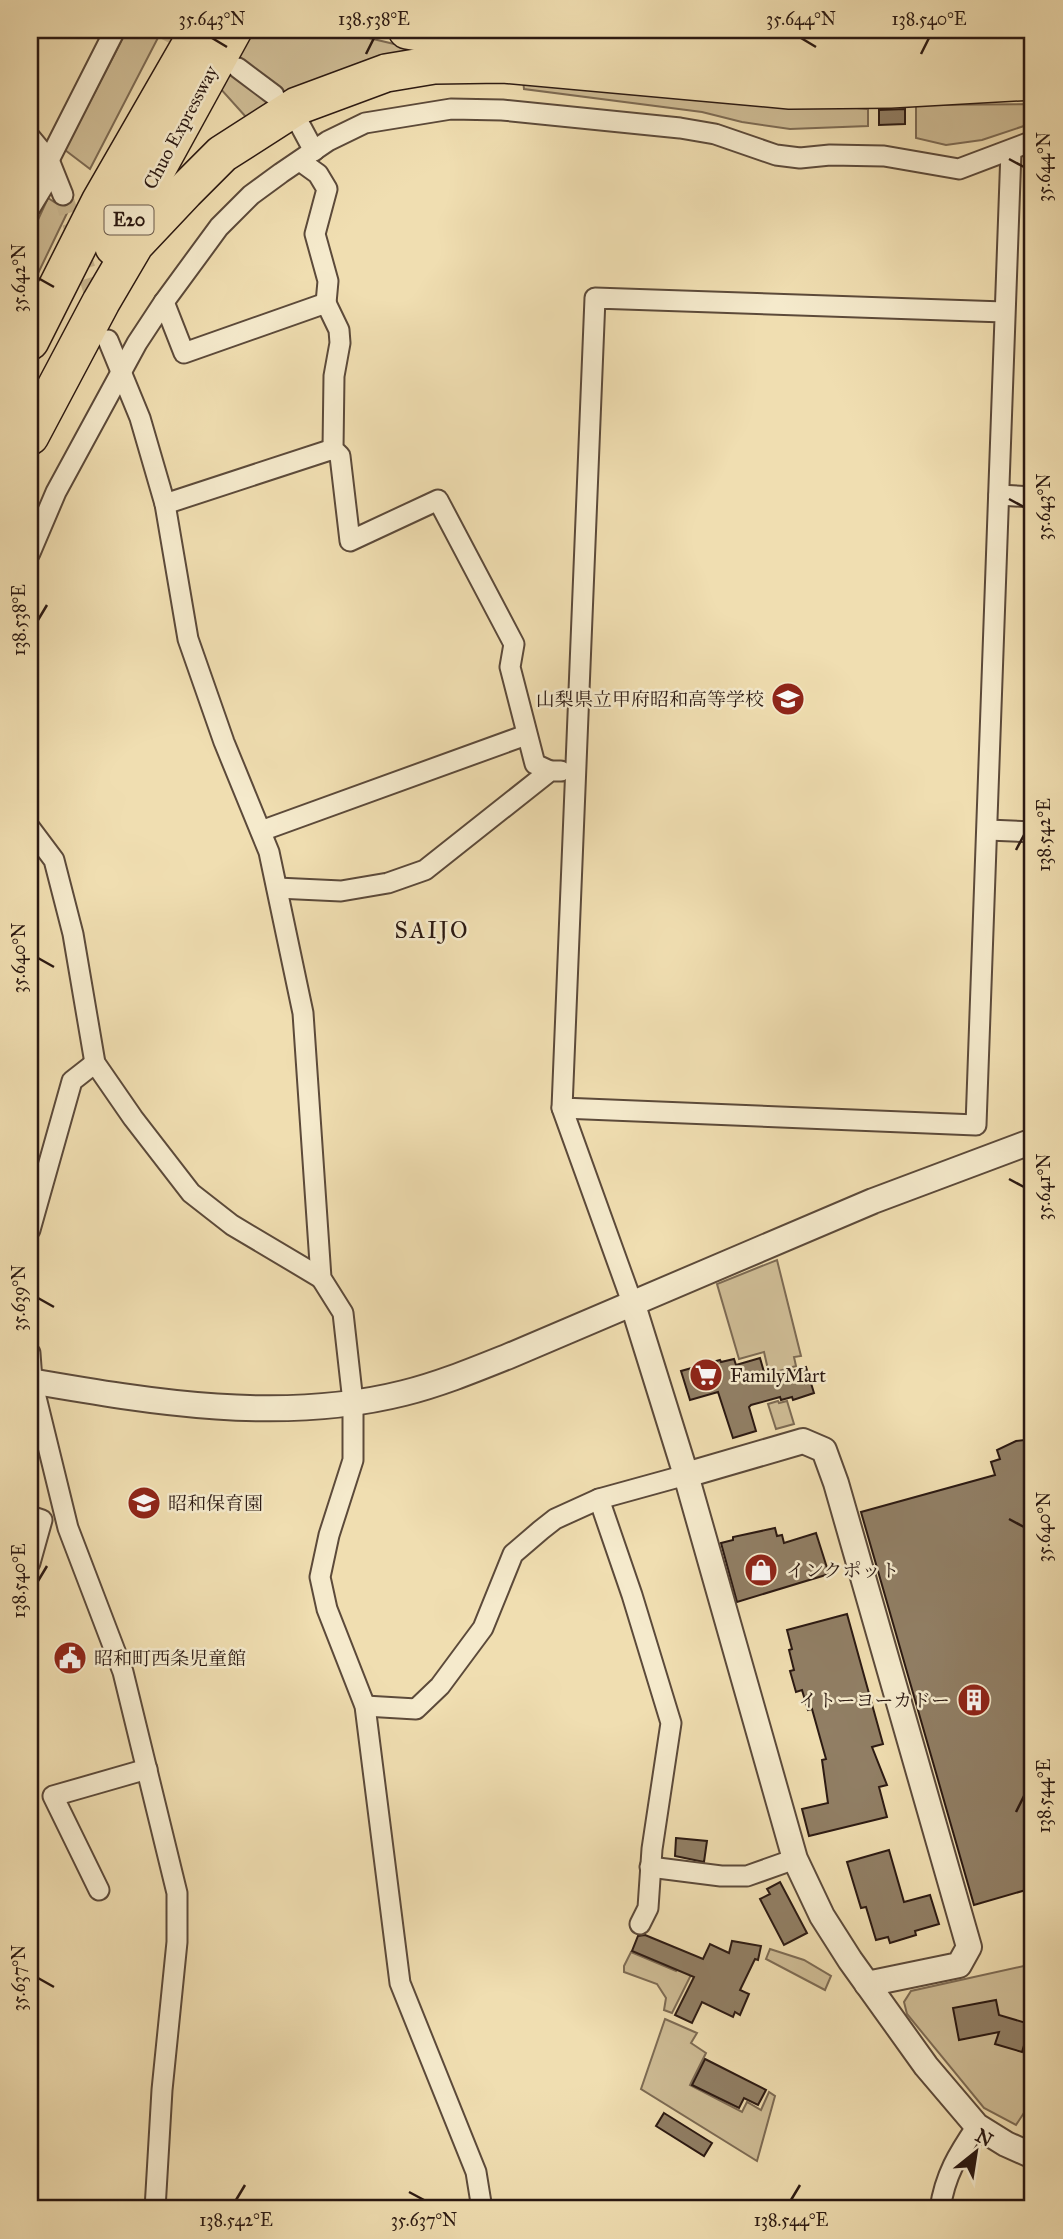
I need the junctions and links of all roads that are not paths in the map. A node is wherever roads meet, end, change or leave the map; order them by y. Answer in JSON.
{"nodes":[{"id":1,"x":115,"y":30,"type":"edge"},
{"id":2,"x":179,"y":30,"type":"edge"},
{"id":3,"x":407,"y":30,"type":"edge"},
{"id":4,"x":498,"y":30,"type":"edge"},
{"id":5,"x":609,"y":30,"type":"edge"},
{"id":6,"x":221,"y":31,"type":"edge"},
{"id":7,"x":680,"y":53,"type":"junction"},
{"id":8,"x":238,"y":68,"type":"dead end"},
{"id":9,"x":1033,"y":73,"type":"edge"},
{"id":10,"x":730,"y":84,"type":"junction"},
{"id":11,"x":274,"y":95,"type":"dead end"},
{"id":12,"x":300,"y":125,"type":"dead end"},
{"id":13,"x":30,"y":137,"type":"edge"},
{"id":14,"x":1033,"y":141,"type":"edge"},
{"id":15,"x":1011,"y":151,"type":"junction"},
{"id":16,"x":307,"y":156,"type":"junction"},
{"id":17,"x":49,"y":160,"type":"junction"},
{"id":18,"x":63,"y":195,"type":"tunnel mouth"},
{"id":19,"x":100,"y":202,"type":"junction"},
{"id":20,"x":30,"y":208,"type":"edge"},
{"id":21,"x":164,"y":302,"type":"junction"},
{"id":22,"x":327,"y":303,"type":"junction"},
{"id":23,"x":1004,"y":313,"type":"junction"},
{"id":24,"x":108,"y":340,"type":"dead end"},
{"id":25,"x":30,"y":341,"type":"edge"},
{"id":26,"x":122,"y":372,"type":"junction"},
{"id":27,"x":30,"y":410,"type":"edge"},
{"id":28,"x":30,"y":436,"type":"edge"},
{"id":29,"x":333,"y":449,"type":"junction"},
{"id":30,"x":999,"y":495,"type":"junction"},
{"id":31,"x":1033,"y":497,"type":"edge"},
{"id":32,"x":165,"y":504,"type":"junction"},
{"id":33,"x":30,"y":553,"type":"edge"},
{"id":34,"x":526,"y":735,"type":"junction"},
{"id":35,"x":575,"y":770,"type":"junction"},
{"id":36,"x":550,"y":771,"type":"junction"},
{"id":37,"x":30,"y":828,"type":"edge"},
{"id":38,"x":988,"y":830,"type":"junction"},
{"id":39,"x":261,"y":831,"type":"junction"},
{"id":40,"x":1033,"y":832,"type":"edge"},
{"id":41,"x":277,"y":888,"type":"junction"},
{"id":42,"x":95,"y":1063,"type":"junction"},
{"id":43,"x":562,"y":1108,"type":"junction"},
{"id":44,"x":1033,"y":1141,"type":"edge"},
{"id":45,"x":30,"y":1230,"type":"edge"},
{"id":46,"x":321,"y":1278,"type":"junction"},
{"id":47,"x":634,"y":1305,"type":"junction"},
{"id":48,"x":30,"y":1353,"type":"edge"},
{"id":49,"x":31,"y":1381,"type":"edge"},
{"id":50,"x":353,"y":1402,"type":"junction"},
{"id":51,"x":686,"y":1475,"type":"junction"},
{"id":52,"x":599,"y":1499,"type":"junction"},
{"id":53,"x":30,"y":1516,"type":"edge"},
{"id":54,"x":30,"y":1563,"type":"edge"},
{"id":55,"x":365,"y":1706,"type":"junction"},
{"id":56,"x":147,"y":1769,"type":"junction"},
{"id":57,"x":795,"y":1859,"type":"junction"},
{"id":58,"x":650,"y":1867,"type":"junction"},
{"id":59,"x":99,"y":1890,"type":"dead end"},
{"id":60,"x":640,"y":1924,"type":"dead end"},
{"id":61,"x":867,"y":1984,"type":"junction"},
{"id":62,"x":977,"y":2126,"type":"junction"},
{"id":63,"x":1033,"y":2157,"type":"edge"},
{"id":64,"x":155,"y":2209,"type":"edge"},
{"id":65,"x":482,"y":2209,"type":"edge"},
{"id":66,"x":940,"y":2209,"type":"edge"}],
"edges":[{"from":1,"to":17,"type":"street"},
{"from":2,"to":19,"type":"highway"},
{"from":3,"to":10,"type":"highway"},
{"from":4,"to":7,"type":"highway"},
{"from":5,"to":7,"type":"highway"},
{"from":6,"to":19,"type":"highway","name":"Chuo Expressway","number":"E20"},
{"from":6,"to":27,"type":"highway","name":"Chuo Expressway","number":"E20"},
{"from":7,"to":9,"type":"highway"},
{"from":8,"to":11,"type":"street"},
{"from":9,"to":10,"type":"highway"},
{"from":10,"to":28,"type":"highway"},
{"from":12,"to":16,"type":"street"},
{"from":13,"to":17,"type":"street"},
{"from":14,"to":15,"type":"street"},
{"from":15,"to":16,"type":"street"},
{"from":15,"to":23,"type":"street"},
{"from":16,"to":21,"type":"street"},
{"from":16,"to":22,"type":"street"},
{"from":17,"to":18,"type":"street"},
{"from":17,"to":20,"type":"street"},
{"from":19,"to":25,"type":"highway","name":"Chuo Expressway","number":"E20"},
{"from":21,"to":22,"type":"street"},
{"from":21,"to":26,"type":"street"},
{"from":22,"to":29,"type":"street"},
{"from":23,"to":30,"type":"street"},
{"from":23,"to":35,"type":"street"},
{"from":24,"to":26,"type":"street"},
{"from":26,"to":32,"type":"street"},
{"from":26,"to":33,"type":"street"},
{"from":29,"to":32,"type":"street"},
{"from":29,"to":34,"type":"street"},
{"from":30,"to":31,"type":"street"},
{"from":30,"to":38,"type":"street"},
{"from":32,"to":39,"type":"street"},
{"from":34,"to":36,"type":"street"},
{"from":34,"to":39,"type":"street"},
{"from":35,"to":36,"type":"street"},
{"from":35,"to":43,"type":"street"},
{"from":36,"to":41,"type":"street"},
{"from":37,"to":42,"type":"street"},
{"from":38,"to":40,"type":"street"},
{"from":38,"to":43,"type":"street"},
{"from":39,"to":41,"type":"street"},
{"from":41,"to":46,"type":"street"},
{"from":42,"to":45,"type":"street"},
{"from":42,"to":46,"type":"street"},
{"from":43,"to":47,"type":"street"},
{"from":44,"to":47,"type":"street"},
{"from":46,"to":50,"type":"street"},
{"from":47,"to":50,"type":"street"},
{"from":47,"to":51,"type":"street"},
{"from":48,"to":49,"type":"street"},
{"from":49,"to":50,"type":"street"},
{"from":49,"to":56,"type":"street"},
{"from":50,"to":55,"type":"street"},
{"from":51,"to":52,"type":"street"},
{"from":51,"to":57,"type":"street"},
{"from":51,"to":61,"type":"street"},
{"from":52,"to":55,"type":"street"},
{"from":52,"to":58,"type":"street"},
{"from":53,"to":54,"type":"street"},
{"from":55,"to":65,"type":"street"},
{"from":56,"to":59,"type":"street"},
{"from":56,"to":64,"type":"street"},
{"from":57,"to":58,"type":"street"},
{"from":57,"to":61,"type":"street"},
{"from":58,"to":60,"type":"street"},
{"from":61,"to":62,"type":"street"},
{"from":62,"to":63,"type":"street"},
{"from":62,"to":66,"type":"street"}]}
